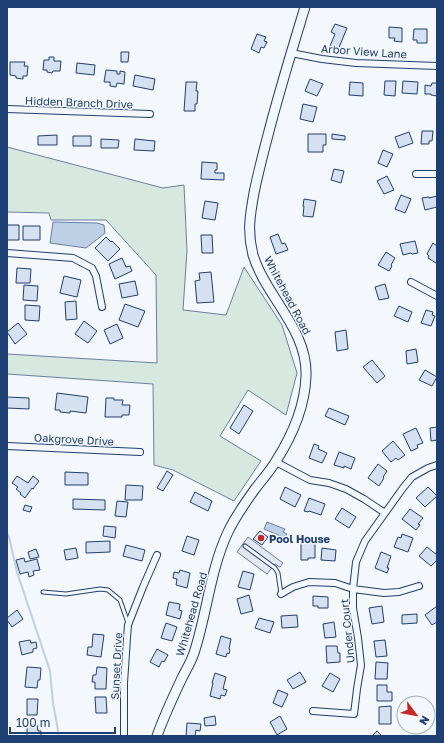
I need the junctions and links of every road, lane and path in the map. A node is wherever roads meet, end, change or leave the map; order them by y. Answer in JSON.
{"nodes":[{"id":1,"x":305,"y":7,"type":"edge"},
{"id":2,"x":291,"y":53,"type":"junction"},
{"id":3,"x":437,"y":66,"type":"edge"},
{"id":4,"x":7,"y":109,"type":"edge"},
{"id":5,"x":150,"y":114,"type":"dead end"},
{"id":6,"x":416,"y":174,"type":"dead end"},
{"id":7,"x":437,"y":174,"type":"edge"},
{"id":8,"x":7,"y":254,"type":"edge"},
{"id":9,"x":411,"y":282,"type":"dead end"},
{"id":10,"x":437,"y":296,"type":"edge"},
{"id":11,"x":102,"y":307,"type":"dead end"},
{"id":12,"x":7,"y":446,"type":"edge"},
{"id":13,"x":140,"y":452,"type":"dead end"},
{"id":14,"x":276,"y":462,"type":"junction"},
{"id":15,"x":437,"y":465,"type":"edge"},
{"id":16,"x":385,"y":513,"type":"junction"},
{"id":17,"x":245,"y":546,"type":"dead end"},
{"id":18,"x":157,"y":555,"type":"dead end"},
{"id":19,"x":419,"y":586,"type":"dead end"},
{"id":20,"x":353,"y":589,"type":"junction"},
{"id":21,"x":43,"y":592,"type":"dead end"},
{"id":22,"x":281,"y":594,"type":"joint"},
{"id":23,"x":128,"y":625,"type":"junction"},
{"id":24,"x":313,"y":711,"type":"dead end"},
{"id":25,"x":124,"y":736,"type":"edge"},
{"id":26,"x":157,"y":736,"type":"edge"}],
"edges":[{"from":1,"to":2,"type":"street","name":"Whitehead Road"},
{"from":2,"to":3,"type":"street","name":"Arbor View Lane"},
{"from":2,"to":14,"type":"street","name":"Whitehead Road"},
{"from":4,"to":5,"type":"street","name":"Hidden Branch Drive"},
{"from":6,"to":7,"type":"street"},
{"from":8,"to":11,"type":"street"},
{"from":9,"to":10,"type":"street"},
{"from":12,"to":13,"type":"street","name":"Oakgrove Drive"},
{"from":14,"to":16,"type":"street"},
{"from":14,"to":26,"type":"street","name":"Whitehead Road"},
{"from":15,"to":16,"type":"street","name":"Under Court"},
{"from":16,"to":20,"type":"street","name":"Under Court"},
{"from":17,"to":22,"type":"lane"},
{"from":18,"to":23,"type":"street","name":"Sunset Drive"},
{"from":19,"to":20,"type":"street"},
{"from":20,"to":22,"type":"street"},
{"from":20,"to":24,"type":"street","name":"Under Court"},
{"from":21,"to":23,"type":"lane"},
{"from":23,"to":25,"type":"street","name":"Sunset Drive"}]}
